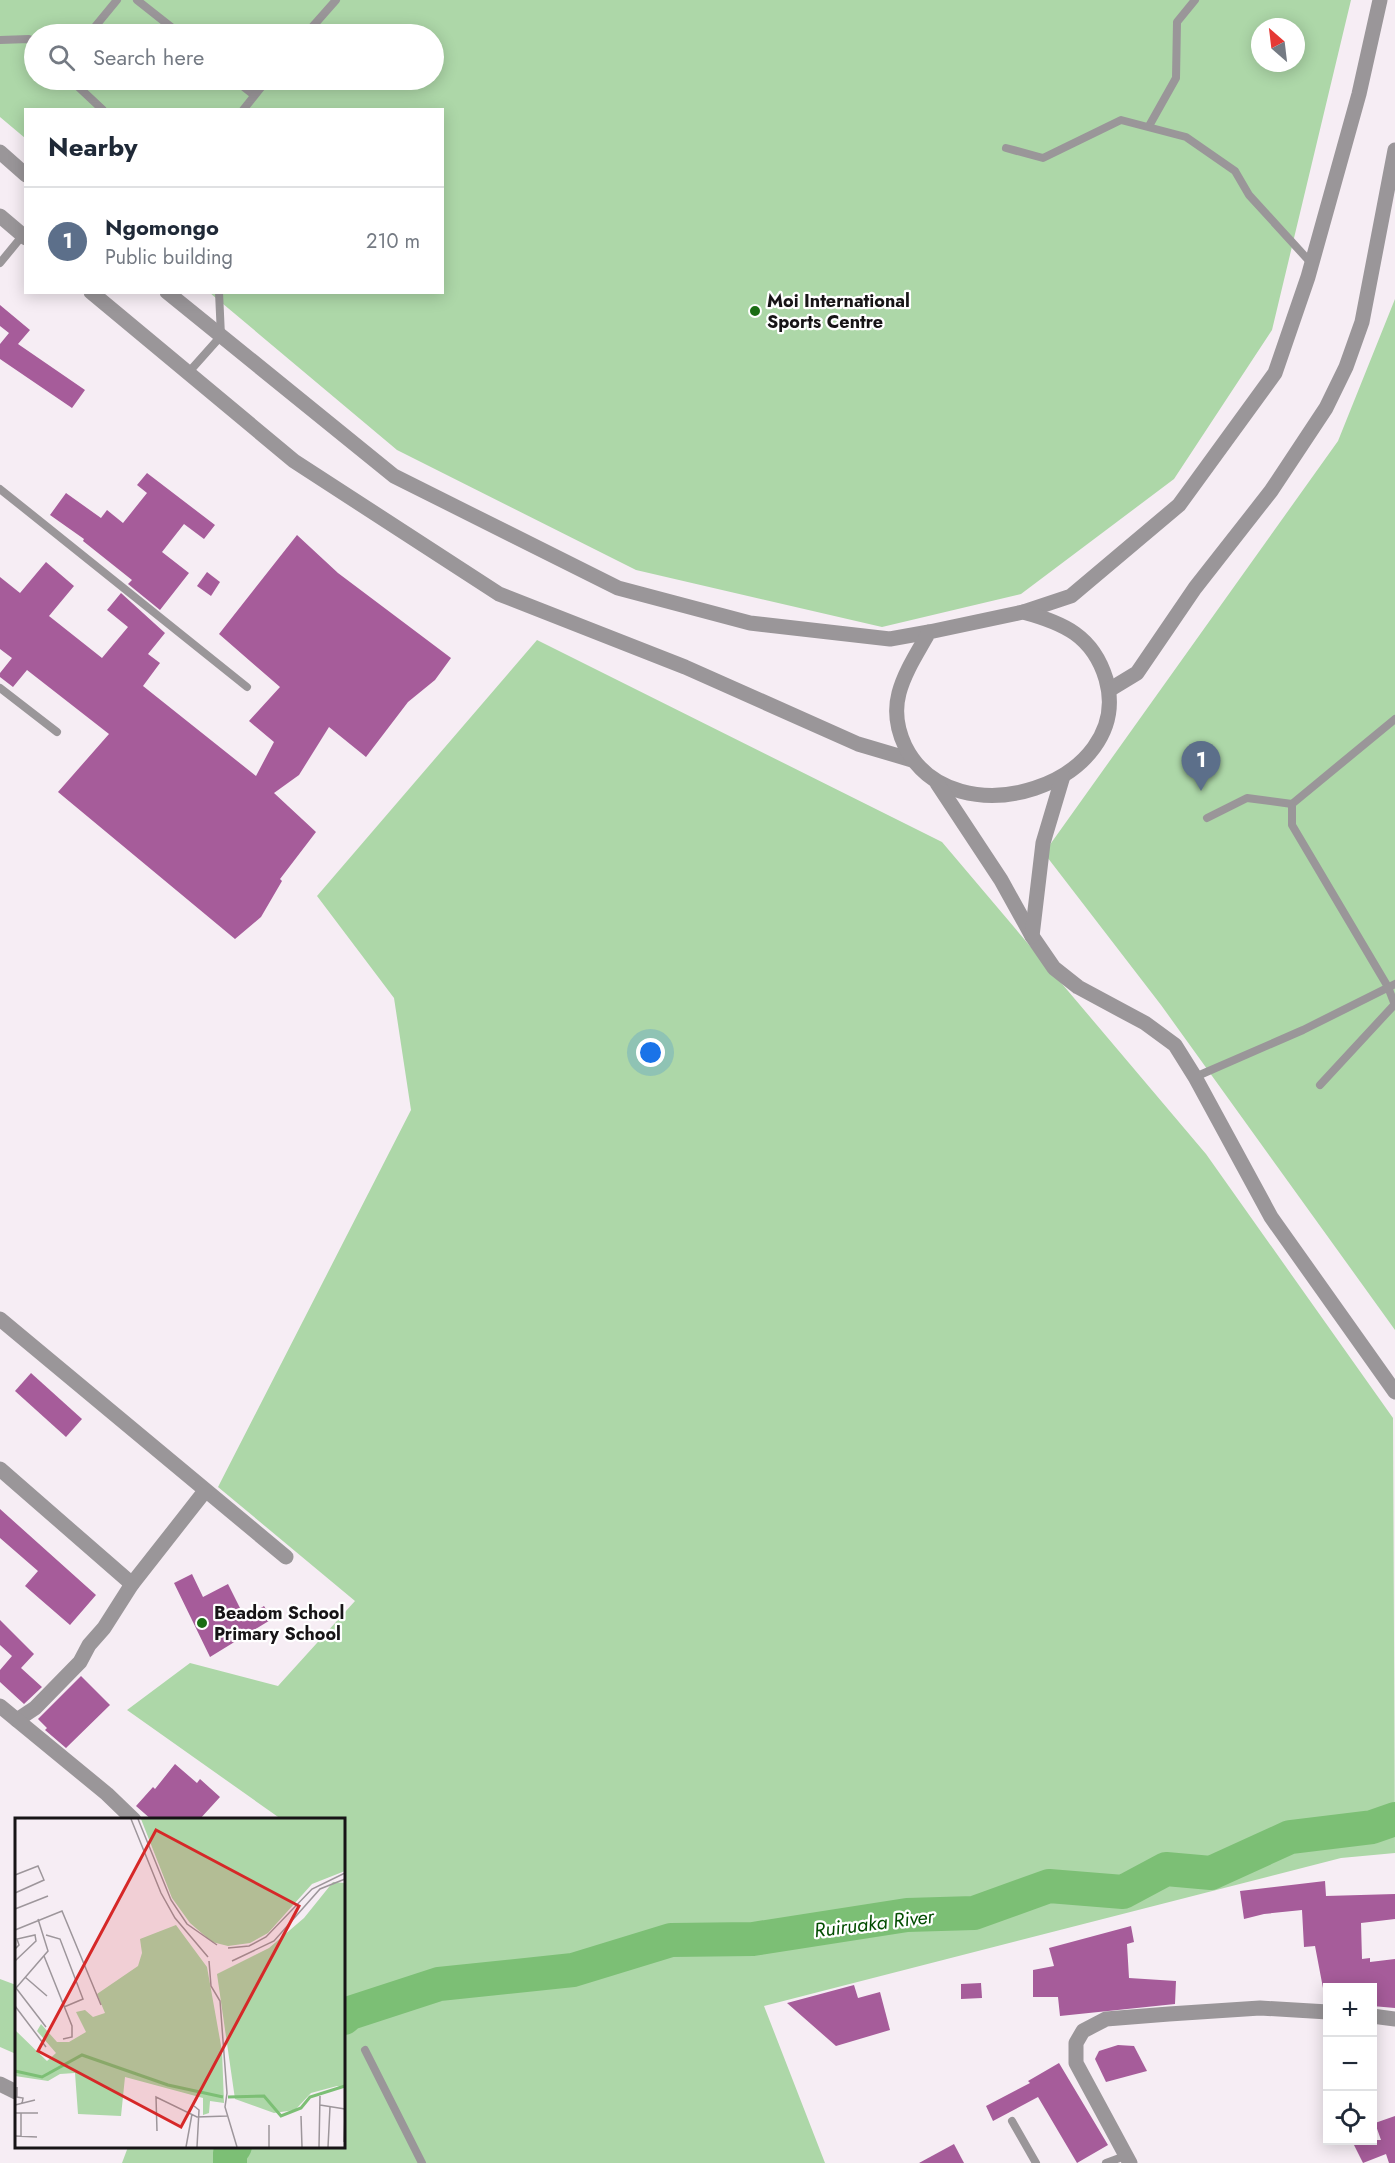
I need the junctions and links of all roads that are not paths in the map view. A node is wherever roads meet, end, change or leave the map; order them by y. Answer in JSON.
{"nodes":[{"id":1,"x":117,"y":0,"type":"edge"},
{"id":2,"x":137,"y":0,"type":"edge"},
{"id":3,"x":336,"y":0,"type":"edge"},
{"id":4,"x":1195,"y":0,"type":"edge"},
{"id":5,"x":1380,"y":0,"type":"edge"},
{"id":6,"x":97,"y":24,"type":"edge"},
{"id":7,"x":167,"y":24,"type":"edge"},
{"id":8,"x":315,"y":24,"type":"edge"},
{"id":9,"x":24,"y":39,"type":"edge"},
{"id":10,"x":0,"y":40,"type":"edge"},
{"id":11,"x":82,"y":90,"type":"edge"},
{"id":12,"x":249,"y":90,"type":"edge"},
{"id":13,"x":258,"y":90,"type":"edge"},
{"id":14,"x":254,"y":94,"type":"junction"},
{"id":15,"x":101,"y":108,"type":"edge"},
{"id":16,"x":244,"y":108,"type":"edge"},
{"id":17,"x":1149,"y":126,"type":"junction"},
{"id":18,"x":1006,"y":148,"type":"dead end"},
{"id":19,"x":1395,"y":150,"type":"edge"},
{"id":20,"x":0,"y":152,"type":"edge"},
{"id":21,"x":24,"y":173,"type":"edge"},
{"id":22,"x":0,"y":216,"type":"edge"},
{"id":23,"x":24,"y":237,"type":"edge"},
{"id":24,"x":0,"y":263,"type":"edge"},
{"id":25,"x":1312,"y":264,"type":"junction"},
{"id":26,"x":93,"y":294,"type":"edge"},
{"id":27,"x":169,"y":294,"type":"edge"},
{"id":28,"x":219,"y":294,"type":"edge"},
{"id":29,"x":221,"y":336,"type":"junction"},
{"id":30,"x":188,"y":373,"type":"junction"},
{"id":31,"x":0,"y":489,"type":"edge"},
{"id":32,"x":1023,"y":612,"type":"junction"},
{"id":33,"x":929,"y":632,"type":"junction"},
{"id":34,"x":247,"y":687,"type":"dead end"},
{"id":35,"x":0,"y":688,"type":"edge"},
{"id":36,"x":1109,"y":690,"type":"junction"},
{"id":37,"x":1395,"y":719,"type":"edge"},
{"id":38,"x":57,"y":732,"type":"dead end"},
{"id":39,"x":912,"y":760,"type":"junction"},
{"id":40,"x":1063,"y":776,"type":"junction"},
{"id":41,"x":937,"y":783,"type":"junction"},
{"id":42,"x":1292,"y":804,"type":"junction"},
{"id":43,"x":1207,"y":818,"type":"dead end"},
{"id":44,"x":1032,"y":936,"type":"junction"},
{"id":45,"x":1392,"y":986,"type":"edge"},
{"id":46,"x":1395,"y":1004,"type":"edge"},
{"id":47,"x":1195,"y":1077,"type":"junction"},
{"id":48,"x":1320,"y":1085,"type":"dead end"},
{"id":49,"x":0,"y":1319,"type":"edge"},
{"id":50,"x":1395,"y":1392,"type":"edge"},
{"id":51,"x":0,"y":1468,"type":"edge"},
{"id":52,"x":205,"y":1491,"type":"junction"},
{"id":53,"x":286,"y":1557,"type":"dead end"},
{"id":54,"x":132,"y":1584,"type":"junction"},
{"id":55,"x":0,"y":1706,"type":"edge"},
{"id":56,"x":17,"y":1720,"type":"junction"},
{"id":57,"x":132,"y":1818,"type":"edge"},
{"id":58,"x":1323,"y":2012,"type":"edge"},
{"id":59,"x":1377,"y":2017,"type":"edge"},
{"id":60,"x":1395,"y":2019,"type":"edge"},
{"id":61,"x":365,"y":2050,"type":"dead end"},
{"id":62,"x":0,"y":2084,"type":"edge"},
{"id":63,"x":15,"y":2092,"type":"edge"},
{"id":64,"x":1012,"y":2121,"type":"dead end"},
{"id":65,"x":1127,"y":2160,"type":"edge"},
{"id":66,"x":422,"y":2163,"type":"edge"},
{"id":67,"x":1036,"y":2163,"type":"edge"},
{"id":68,"x":1106,"y":2163,"type":"edge"}],
"edges":[{"from":1,"to":6,"type":"lane"},
{"from":2,"to":7,"type":"lane"},
{"from":3,"to":8,"type":"lane"},
{"from":4,"to":17,"type":"lane"},
{"from":5,"to":25,"type":"street"},
{"from":9,"to":10,"type":"lane"},
{"from":11,"to":15,"type":"lane"},
{"from":12,"to":14,"type":"lane"},
{"from":13,"to":14,"type":"lane"},
{"from":14,"to":16,"type":"lane"},
{"from":17,"to":18,"type":"lane"},
{"from":17,"to":25,"type":"lane"},
{"from":19,"to":36,"type":"street"},
{"from":20,"to":21,"type":"street"},
{"from":22,"to":23,"type":"street"},
{"from":23,"to":24,"type":"lane"},
{"from":25,"to":32,"type":"street"},
{"from":26,"to":30,"type":"street"},
{"from":27,"to":29,"type":"street"},
{"from":28,"to":29,"type":"lane"},
{"from":29,"to":30,"type":"lane"},
{"from":29,"to":33,"type":"street"},
{"from":30,"to":39,"type":"street"},
{"from":31,"to":34,"type":"lane"},
{"from":32,"to":33,"type":"street"},
{"from":32,"to":36,"type":"street"},
{"from":33,"to":39,"type":"street"},
{"from":35,"to":38,"type":"lane"},
{"from":36,"to":40,"type":"street"},
{"from":37,"to":42,"type":"lane"},
{"from":39,"to":41,"type":"street"},
{"from":40,"to":41,"type":"street"},
{"from":40,"to":44,"type":"street"},
{"from":41,"to":44,"type":"street"},
{"from":42,"to":43,"type":"lane"},
{"from":42,"to":45,"type":"lane"},
{"from":44,"to":47,"type":"street"},
{"from":45,"to":46,"type":"lane"},
{"from":45,"to":47,"type":"lane"},
{"from":46,"to":48,"type":"lane"},
{"from":47,"to":50,"type":"street"},
{"from":49,"to":52,"type":"street"},
{"from":51,"to":54,"type":"street"},
{"from":52,"to":53,"type":"street"},
{"from":52,"to":54,"type":"street"},
{"from":54,"to":56,"type":"street"},
{"from":55,"to":56,"type":"street"},
{"from":56,"to":57,"type":"street"},
{"from":58,"to":65,"type":"street"},
{"from":59,"to":60,"type":"street"},
{"from":61,"to":66,"type":"lane"},
{"from":62,"to":63,"type":"street"},
{"from":64,"to":67,"type":"lane"},
{"from":65,"to":68,"type":"lane"}]}
